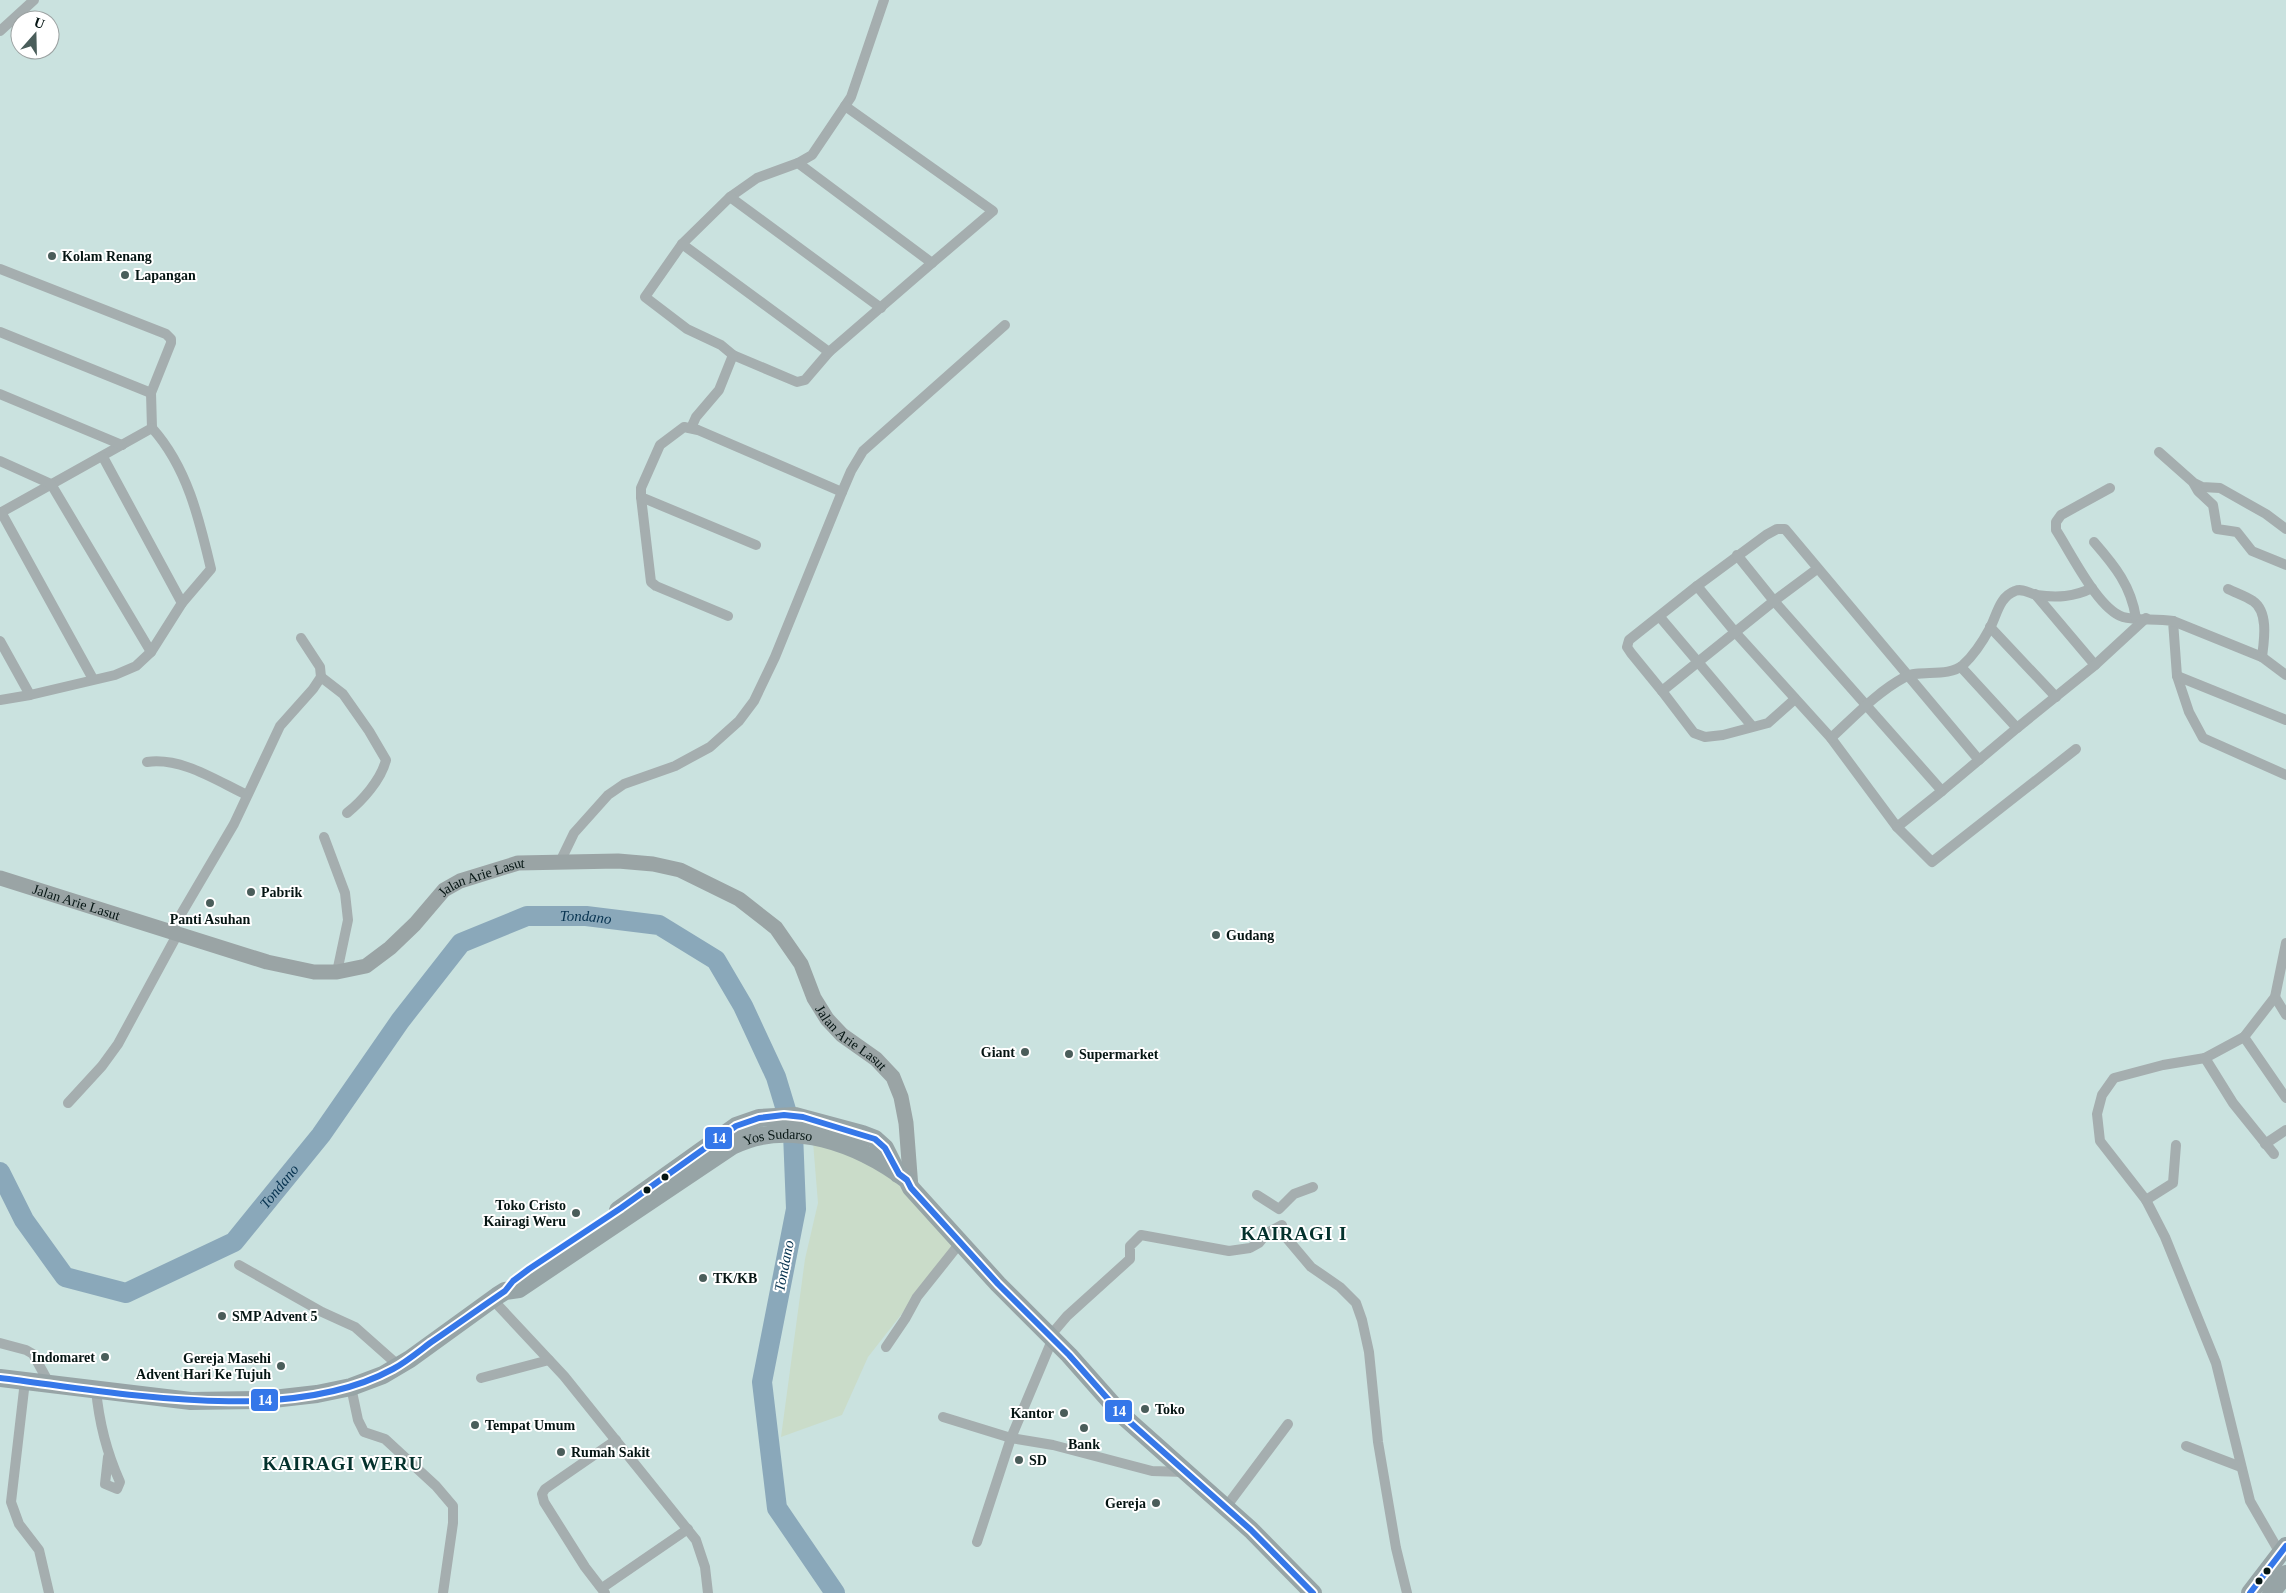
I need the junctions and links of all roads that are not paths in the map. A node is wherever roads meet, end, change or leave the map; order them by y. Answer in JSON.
{"nodes":[{"id":1,"x":34,"y":0,"type":"edge"},
{"id":2,"x":884,"y":0,"type":"edge"},
{"id":3,"x":0,"y":31,"type":"edge"},
{"id":4,"x":845,"y":106,"type":"junction"},
{"id":5,"x":798,"y":163,"type":"junction"},
{"id":6,"x":730,"y":197,"type":"junction"},
{"id":7,"x":682,"y":244,"type":"junction"},
{"id":8,"x":932,"y":263,"type":"junction"},
{"id":9,"x":0,"y":269,"type":"edge"},
{"id":10,"x":881,"y":308,"type":"junction"},
{"id":11,"x":1005,"y":325,"type":"dead end"},
{"id":12,"x":0,"y":332,"type":"edge"},
{"id":13,"x":829,"y":352,"type":"junction"},
{"id":14,"x":733,"y":354,"type":"junction"},
{"id":15,"x":151,"y":393,"type":"junction"},
{"id":16,"x":0,"y":394,"type":"edge"},
{"id":17,"x":152,"y":428,"type":"junction"},
{"id":18,"x":691,"y":428,"type":"junction"},
{"id":19,"x":122,"y":445,"type":"junction"},
{"id":20,"x":2159,"y":452,"type":"dead end"},
{"id":21,"x":103,"y":457,"type":"junction"},
{"id":22,"x":0,"y":461,"type":"edge"},
{"id":23,"x":2194,"y":483,"type":"junction"},
{"id":24,"x":51,"y":484,"type":"junction"},
{"id":25,"x":2110,"y":488,"type":"dead end"},
{"id":26,"x":842,"y":492,"type":"junction"},
{"id":27,"x":641,"y":497,"type":"junction"},
{"id":28,"x":0,"y":512,"type":"edge"},
{"id":29,"x":2286,"y":529,"type":"edge"},
{"id":30,"x":2094,"y":542,"type":"dead end"},
{"id":31,"x":756,"y":545,"type":"dead end"},
{"id":32,"x":1737,"y":555,"type":"junction"},
{"id":33,"x":2286,"y":565,"type":"edge"},
{"id":34,"x":1817,"y":569,"type":"junction"},
{"id":35,"x":1698,"y":586,"type":"junction"},
{"id":36,"x":2092,"y":588,"type":"junction"},
{"id":37,"x":2228,"y":589,"type":"dead end"},
{"id":38,"x":2035,"y":594,"type":"junction"},
{"id":39,"x":1774,"y":601,"type":"junction"},
{"id":40,"x":182,"y":603,"type":"junction"},
{"id":41,"x":728,"y":616,"type":"dead end"},
{"id":42,"x":1659,"y":616,"type":"junction"},
{"id":43,"x":2141,"y":618,"type":"junction"},
{"id":44,"x":2173,"y":621,"type":"junction"},
{"id":45,"x":1990,"y":627,"type":"junction"},
{"id":46,"x":1735,"y":632,"type":"junction"},
{"id":47,"x":301,"y":638,"type":"dead end"},
{"id":48,"x":0,"y":641,"type":"edge"},
{"id":49,"x":151,"y":652,"type":"junction"},
{"id":50,"x":2262,"y":657,"type":"junction"},
{"id":51,"x":1698,"y":662,"type":"junction"},
{"id":52,"x":2095,"y":665,"type":"junction"},
{"id":53,"x":1961,"y":667,"type":"junction"},
{"id":54,"x":2286,"y":675,"type":"edge"},
{"id":55,"x":1906,"y":676,"type":"junction"},
{"id":56,"x":2177,"y":676,"type":"junction"},
{"id":57,"x":321,"y":677,"type":"junction"},
{"id":58,"x":94,"y":679,"type":"junction"},
{"id":59,"x":1662,"y":691,"type":"junction"},
{"id":60,"x":30,"y":695,"type":"junction"},
{"id":61,"x":2056,"y":697,"type":"junction"},
{"id":62,"x":1795,"y":699,"type":"junction"},
{"id":63,"x":0,"y":700,"type":"edge"},
{"id":64,"x":1866,"y":705,"type":"junction"},
{"id":65,"x":2286,"y":720,"type":"edge"},
{"id":66,"x":1752,"y":726,"type":"junction"},
{"id":67,"x":2018,"y":728,"type":"junction"},
{"id":68,"x":1831,"y":738,"type":"junction"},
{"id":69,"x":2076,"y":750,"type":"dead end"},
{"id":70,"x":1979,"y":760,"type":"junction"},
{"id":71,"x":147,"y":762,"type":"dead end"},
{"id":72,"x":2286,"y":775,"type":"edge"},
{"id":73,"x":1942,"y":791,"type":"junction"},
{"id":74,"x":247,"y":796,"type":"junction"},
{"id":75,"x":347,"y":813,"type":"dead end"},
{"id":76,"x":1897,"y":827,"type":"junction"},
{"id":77,"x":324,"y":837,"type":"dead end"},
{"id":78,"x":560,"y":862,"type":"junction"},
{"id":79,"x":0,"y":878,"type":"edge"},
{"id":80,"x":173,"y":934,"type":"junction"},
{"id":81,"x":2286,"y":943,"type":"edge"},
{"id":82,"x":2284,"y":962,"type":"edge"},
{"id":83,"x":337,"y":972,"type":"junction"},
{"id":84,"x":2275,"y":997,"type":"junction"},
{"id":85,"x":2286,"y":1015,"type":"edge"},
{"id":86,"x":2244,"y":1037,"type":"junction"},
{"id":87,"x":2205,"y":1058,"type":"junction"},
{"id":88,"x":2286,"y":1098,"type":"edge"},
{"id":89,"x":68,"y":1103,"type":"dead end"},
{"id":90,"x":2286,"y":1130,"type":"edge"},
{"id":91,"x":848,"y":1138,"type":"junction"},
{"id":92,"x":2176,"y":1144,"type":"dead end"},
{"id":93,"x":2265,"y":1144,"type":"junction"},
{"id":94,"x":2274,"y":1154,"type":"dead end"},
{"id":95,"x":1313,"y":1187,"type":"dead end"},
{"id":96,"x":911,"y":1188,"type":"junction"},
{"id":97,"x":1257,"y":1195,"type":"dead end"},
{"id":98,"x":2146,"y":1200,"type":"junction"},
{"id":99,"x":1279,"y":1209,"type":"junction"},
{"id":100,"x":1282,"y":1225,"type":"junction"},
{"id":101,"x":960,"y":1244,"type":"junction"},
{"id":102,"x":239,"y":1265,"type":"dead end"},
{"id":103,"x":499,"y":1295,"type":"junction"},
{"id":104,"x":1051,"y":1337,"type":"junction"},
{"id":105,"x":0,"y":1344,"type":"edge"},
{"id":106,"x":886,"y":1347,"type":"dead end"},
{"id":107,"x":549,"y":1360,"type":"junction"},
{"id":108,"x":399,"y":1366,"type":"junction"},
{"id":109,"x":0,"y":1378,"type":"edge"},
{"id":110,"x":481,"y":1378,"type":"dead end"},
{"id":111,"x":24,"y":1381,"type":"junction"},
{"id":112,"x":49,"y":1383,"type":"junction"},
{"id":113,"x":351,"y":1387,"type":"junction"},
{"id":114,"x":96,"y":1389,"type":"junction"},
{"id":115,"x":943,"y":1417,"type":"dead end"},
{"id":116,"x":1288,"y":1424,"type":"dead end"},
{"id":117,"x":1011,"y":1438,"type":"junction"},
{"id":118,"x":616,"y":1440,"type":"junction"},
{"id":119,"x":2186,"y":1446,"type":"dead end"},
{"id":120,"x":108,"y":1457,"type":"dead end"},
{"id":121,"x":2241,"y":1467,"type":"junction"},
{"id":122,"x":1185,"y":1472,"type":"junction"},
{"id":123,"x":1226,"y":1507,"type":"junction"},
{"id":124,"x":688,"y":1529,"type":"junction"},
{"id":125,"x":976,"y":1542,"type":"dead end"},
{"id":126,"x":2283,"y":1550,"type":"edge"},
{"id":127,"x":2286,"y":1574,"type":"edge"},
{"id":128,"x":604,"y":1591,"type":"edge"},
{"id":129,"x":49,"y":1593,"type":"edge"},
{"id":130,"x":443,"y":1593,"type":"edge"},
{"id":131,"x":708,"y":1593,"type":"edge"},
{"id":132,"x":1312,"y":1593,"type":"edge"},
{"id":133,"x":1407,"y":1593,"type":"edge"},
{"id":134,"x":2250,"y":1593,"type":"edge"},
{"id":135,"x":2271,"y":1593,"type":"edge"}],
"edges":[{"from":1,"to":3,"type":"street"},
{"from":2,"to":4,"type":"street"},
{"from":4,"to":5,"type":"street"},
{"from":4,"to":8,"type":"street"},
{"from":5,"to":6,"type":"street"},
{"from":5,"to":8,"type":"street"},
{"from":6,"to":7,"type":"street"},
{"from":6,"to":10,"type":"street"},
{"from":7,"to":13,"type":"street"},
{"from":7,"to":14,"type":"street"},
{"from":8,"to":10,"type":"street"},
{"from":9,"to":15,"type":"street"},
{"from":10,"to":13,"type":"street"},
{"from":11,"to":26,"type":"street"},
{"from":12,"to":15,"type":"street"},
{"from":13,"to":14,"type":"street"},
{"from":14,"to":18,"type":"street"},
{"from":15,"to":17,"type":"street"},
{"from":16,"to":19,"type":"street"},
{"from":17,"to":19,"type":"street"},
{"from":17,"to":40,"type":"street"},
{"from":18,"to":26,"type":"street"},
{"from":18,"to":27,"type":"street"},
{"from":19,"to":21,"type":"street"},
{"from":20,"to":23,"type":"street"},
{"from":21,"to":24,"type":"street"},
{"from":21,"to":40,"type":"street"},
{"from":22,"to":24,"type":"street"},
{"from":23,"to":29,"type":"street"},
{"from":23,"to":33,"type":"street"},
{"from":24,"to":28,"type":"street"},
{"from":24,"to":49,"type":"street"},
{"from":25,"to":36,"type":"street"},
{"from":26,"to":78,"type":"street"},
{"from":27,"to":31,"type":"street"},
{"from":27,"to":41,"type":"street"},
{"from":28,"to":58,"type":"street"},
{"from":30,"to":43,"type":"street"},
{"from":32,"to":34,"type":"street"},
{"from":32,"to":35,"type":"street"},
{"from":32,"to":39,"type":"street"},
{"from":34,"to":39,"type":"street"},
{"from":34,"to":55,"type":"street"},
{"from":35,"to":42,"type":"street"},
{"from":35,"to":46,"type":"street"},
{"from":36,"to":38,"type":"street"},
{"from":36,"to":43,"type":"street"},
{"from":37,"to":50,"type":"street"},
{"from":38,"to":45,"type":"street"},
{"from":38,"to":52,"type":"street"},
{"from":39,"to":46,"type":"street"},
{"from":39,"to":64,"type":"street"},
{"from":40,"to":49,"type":"street"},
{"from":42,"to":51,"type":"street"},
{"from":42,"to":59,"type":"street"},
{"from":43,"to":44,"type":"street"},
{"from":43,"to":52,"type":"street"},
{"from":44,"to":50,"type":"street"},
{"from":44,"to":56,"type":"street"},
{"from":45,"to":53,"type":"street"},
{"from":45,"to":61,"type":"street"},
{"from":46,"to":51,"type":"street"},
{"from":46,"to":62,"type":"street"},
{"from":47,"to":57,"type":"street"},
{"from":48,"to":60,"type":"street"},
{"from":49,"to":58,"type":"street"},
{"from":50,"to":54,"type":"street"},
{"from":51,"to":59,"type":"street"},
{"from":51,"to":66,"type":"street"},
{"from":52,"to":61,"type":"street"},
{"from":53,"to":55,"type":"street"},
{"from":53,"to":67,"type":"street"},
{"from":55,"to":64,"type":"street"},
{"from":55,"to":70,"type":"street"},
{"from":56,"to":65,"type":"street"},
{"from":56,"to":72,"type":"street"},
{"from":57,"to":74,"type":"street"},
{"from":57,"to":75,"type":"street"},
{"from":58,"to":60,"type":"street"},
{"from":59,"to":66,"type":"street"},
{"from":60,"to":63,"type":"street"},
{"from":61,"to":67,"type":"street"},
{"from":62,"to":66,"type":"street"},
{"from":62,"to":68,"type":"street"},
{"from":64,"to":68,"type":"street"},
{"from":64,"to":73,"type":"street"},
{"from":67,"to":70,"type":"street"},
{"from":68,"to":76,"type":"street"},
{"from":69,"to":76,"type":"street"},
{"from":70,"to":73,"type":"street"},
{"from":71,"to":74,"type":"street"},
{"from":73,"to":76,"type":"street"},
{"from":74,"to":80,"type":"street"},
{"from":77,"to":83,"type":"street"},
{"from":78,"to":83,"type":"main road","name":"Jalan Arie Lasut"},
{"from":78,"to":96,"type":"main road","name":"Jalan Arie Lasut"},
{"from":79,"to":80,"type":"main road","name":"Jalan Arie Lasut"},
{"from":80,"to":83,"type":"main road","name":"Jalan Arie Lasut"},
{"from":80,"to":89,"type":"street"},
{"from":81,"to":82,"type":"street"},
{"from":82,"to":84,"type":"street"},
{"from":84,"to":85,"type":"street"},
{"from":84,"to":86,"type":"street"},
{"from":86,"to":87,"type":"street"},
{"from":86,"to":88,"type":"street"},
{"from":87,"to":93,"type":"street"},
{"from":87,"to":98,"type":"street"},
{"from":90,"to":93,"type":"street"},
{"from":91,"to":96,"type":"highway","name":"Yos Sudarso"},
{"from":91,"to":103,"type":"highway","name":"Yos Sudarso"},
{"from":91,"to":103,"type":"highway","name":"Yos Sudarso"},
{"from":92,"to":98,"type":"street"},
{"from":93,"to":94,"type":"street"},
{"from":95,"to":99,"type":"street"},
{"from":96,"to":101,"type":"highway","name":"Yos Sudarso"},
{"from":97,"to":99,"type":"street"},
{"from":98,"to":121,"type":"street"},
{"from":99,"to":100,"type":"street"},
{"from":100,"to":104,"type":"street"},
{"from":100,"to":133,"type":"street"},
{"from":101,"to":104,"type":"highway","name":"Yos Sudarso"},
{"from":101,"to":106,"type":"street"},
{"from":102,"to":108,"type":"street"},
{"from":103,"to":107,"type":"street"},
{"from":103,"to":108,"type":"highway"},
{"from":104,"to":117,"type":"street"},
{"from":104,"to":122,"type":"highway","name":"Yos Sudarso"},
{"from":105,"to":112,"type":"street"},
{"from":107,"to":110,"type":"street"},
{"from":107,"to":118,"type":"street"},
{"from":108,"to":113,"type":"highway"},
{"from":109,"to":111,"type":"highway"},
{"from":111,"to":112,"type":"highway"},
{"from":111,"to":129,"type":"street"},
{"from":112,"to":114,"type":"highway"},
{"from":113,"to":114,"type":"highway"},
{"from":113,"to":130,"type":"street"},
{"from":114,"to":120,"type":"street"},
{"from":115,"to":117,"type":"street"},
{"from":116,"to":123,"type":"street"},
{"from":117,"to":122,"type":"street"},
{"from":117,"to":125,"type":"street"},
{"from":118,"to":124,"type":"street"},
{"from":118,"to":128,"type":"street"},
{"from":119,"to":121,"type":"street"},
{"from":121,"to":126,"type":"street"},
{"from":122,"to":123,"type":"highway","name":"Yos Sudarso"},
{"from":123,"to":132,"type":"highway","name":"Yos Sudarso"},
{"from":124,"to":128,"type":"street"},
{"from":124,"to":131,"type":"street"},
{"from":126,"to":134,"type":"highway"},
{"from":127,"to":135,"type":"highway"}]}
